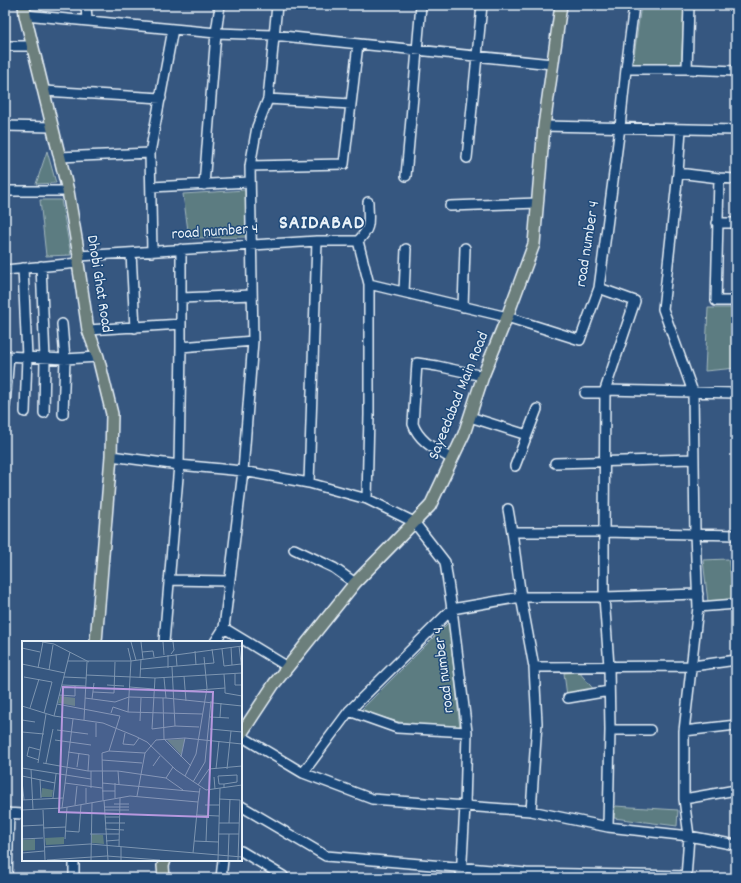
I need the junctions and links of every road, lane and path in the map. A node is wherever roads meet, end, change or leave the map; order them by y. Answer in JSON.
{"nodes":[{"id":1,"x":86,"y":5,"type":"edge"},
{"id":2,"x":220,"y":5,"type":"edge"},
{"id":3,"x":277,"y":5,"type":"edge"},
{"id":4,"x":421,"y":5,"type":"edge"},
{"id":5,"x":482,"y":5,"type":"edge"},
{"id":6,"x":561,"y":5,"type":"edge"},
{"id":7,"x":634,"y":5,"type":"edge"},
{"id":8,"x":689,"y":5,"type":"edge"},
{"id":9,"x":25,"y":10,"type":"edge"},
{"id":10,"x":87,"y":20,"type":"junction"},
{"id":11,"x":173,"y":29,"type":"junction"},
{"id":12,"x":216,"y":33,"type":"junction"},
{"id":13,"x":273,"y":35,"type":"junction"},
{"id":14,"x":358,"y":44,"type":"junction"},
{"id":15,"x":5,"y":46,"type":"edge"},
{"id":16,"x":33,"y":46,"type":"junction"},
{"id":17,"x":417,"y":49,"type":"junction"},
{"id":18,"x":476,"y":56,"type":"junction"},
{"id":19,"x":552,"y":64,"type":"junction"},
{"id":20,"x":626,"y":69,"type":"junction"},
{"id":21,"x":687,"y":69,"type":"junction"},
{"id":22,"x":736,"y":71,"type":"edge"},
{"id":23,"x":44,"y":91,"type":"junction"},
{"id":24,"x":161,"y":98,"type":"junction"},
{"id":25,"x":268,"y":99,"type":"junction"},
{"id":26,"x":351,"y":104,"type":"junction"},
{"id":27,"x":5,"y":126,"type":"edge"},
{"id":28,"x":544,"y":126,"type":"junction"},
{"id":29,"x":620,"y":127,"type":"junction"},
{"id":30,"x":52,"y":128,"type":"junction"},
{"id":31,"x":681,"y":129,"type":"junction"},
{"id":32,"x":736,"y":130,"type":"edge"},
{"id":33,"x":150,"y":153,"type":"junction"},
{"id":34,"x":59,"y":157,"type":"junction"},
{"id":35,"x":467,"y":158,"type":"dead end"},
{"id":36,"x":250,"y":166,"type":"junction"},
{"id":37,"x":678,"y":173,"type":"junction"},
{"id":38,"x":406,"y":176,"type":"dead end"},
{"id":39,"x":719,"y":178,"type":"junction"},
{"id":40,"x":736,"y":179,"type":"edge"},
{"id":41,"x":250,"y":182,"type":"junction"},
{"id":42,"x":204,"y":185,"type":"junction"},
{"id":43,"x":151,"y":187,"type":"junction"},
{"id":44,"x":5,"y":191,"type":"edge"},
{"id":45,"x":68,"y":191,"type":"junction"},
{"id":46,"x":368,"y":202,"type":"dead end"},
{"id":47,"x":538,"y":203,"type":"junction"},
{"id":48,"x":450,"y":206,"type":"dead end"},
{"id":49,"x":717,"y":223,"type":"junction"},
{"id":50,"x":736,"y":223,"type":"edge"},
{"id":51,"x":317,"y":241,"type":"junction"},
{"id":52,"x":358,"y":242,"type":"junction"},
{"id":53,"x":250,"y":245,"type":"junction"},
{"id":54,"x":465,"y":248,"type":"dead end"},
{"id":55,"x":181,"y":249,"type":"junction"},
{"id":56,"x":406,"y":249,"type":"dead end"},
{"id":57,"x":152,"y":252,"type":"junction"},
{"id":58,"x":131,"y":253,"type":"junction"},
{"id":59,"x":78,"y":259,"type":"junction"},
{"id":60,"x":42,"y":266,"type":"junction"},
{"id":61,"x":23,"y":268,"type":"junction"},
{"id":62,"x":5,"y":270,"type":"edge"},
{"id":63,"x":369,"y":284,"type":"junction"},
{"id":64,"x":599,"y":288,"type":"junction"},
{"id":65,"x":404,"y":292,"type":"junction"},
{"id":66,"x":252,"y":295,"type":"junction"},
{"id":67,"x":180,"y":298,"type":"junction"},
{"id":68,"x":736,"y":301,"type":"edge"},
{"id":69,"x":463,"y":307,"type":"junction"},
{"id":70,"x":507,"y":318,"type":"junction"},
{"id":71,"x":62,"y":324,"type":"dead end"},
{"id":72,"x":181,"y":324,"type":"junction"},
{"id":73,"x":135,"y":328,"type":"junction"},
{"id":74,"x":88,"y":330,"type":"junction"},
{"id":75,"x":253,"y":341,"type":"junction"},
{"id":76,"x":181,"y":347,"type":"junction"},
{"id":77,"x":7,"y":356,"type":"edge"},
{"id":78,"x":27,"y":357,"type":"junction"},
{"id":79,"x":98,"y":357,"type":"junction"},
{"id":80,"x":45,"y":359,"type":"junction"},
{"id":81,"x":65,"y":359,"type":"junction"},
{"id":82,"x":483,"y":376,"type":"junction"},
{"id":83,"x":605,"y":392,"type":"junction"},
{"id":84,"x":693,"y":392,"type":"junction"},
{"id":85,"x":585,"y":393,"type":"dead end"},
{"id":86,"x":736,"y":393,"type":"edge"},
{"id":87,"x":5,"y":405,"type":"edge"},
{"id":88,"x":537,"y":409,"type":"dead end"},
{"id":89,"x":25,"y":412,"type":"dead end"},
{"id":90,"x":44,"y":413,"type":"dead end"},
{"id":91,"x":63,"y":414,"type":"dead end"},
{"id":92,"x":470,"y":417,"type":"junction"},
{"id":93,"x":527,"y":435,"type":"junction"},
{"id":94,"x":111,"y":456,"type":"junction"},
{"id":95,"x":452,"y":459,"type":"junction"},
{"id":96,"x":693,"y":460,"type":"junction"},
{"id":97,"x":605,"y":461,"type":"junction"},
{"id":98,"x":555,"y":463,"type":"dead end"},
{"id":99,"x":179,"y":465,"type":"junction"},
{"id":100,"x":515,"y":466,"type":"dead end"},
{"id":101,"x":243,"y":471,"type":"junction"},
{"id":102,"x":309,"y":483,"type":"junction"},
{"id":103,"x":367,"y":499,"type":"junction"},
{"id":104,"x":508,"y":509,"type":"dead end"},
{"id":105,"x":414,"y":522,"type":"junction"},
{"id":106,"x":512,"y":532,"type":"junction"},
{"id":107,"x":604,"y":532,"type":"junction"},
{"id":108,"x":695,"y":533,"type":"junction"},
{"id":109,"x":736,"y":535,"type":"edge"},
{"id":110,"x":294,"y":548,"type":"dead end"},
{"id":111,"x":169,"y":580,"type":"junction"},
{"id":112,"x":229,"y":581,"type":"junction"},
{"id":113,"x":355,"y":584,"type":"junction"},
{"id":114,"x":698,"y":594,"type":"junction"},
{"id":115,"x":521,"y":596,"type":"junction"},
{"id":116,"x":604,"y":597,"type":"junction"},
{"id":117,"x":736,"y":604,"type":"edge"},
{"id":118,"x":698,"y":608,"type":"junction"},
{"id":119,"x":452,"y":609,"type":"junction"},
{"id":120,"x":224,"y":628,"type":"junction"},
{"id":121,"x":96,"y":641,"type":"edge"},
{"id":122,"x":164,"y":641,"type":"edge"},
{"id":123,"x":216,"y":641,"type":"edge"},
{"id":124,"x":736,"y":660,"type":"edge"},
{"id":125,"x":534,"y":666,"type":"junction"},
{"id":126,"x":609,"y":666,"type":"junction"},
{"id":127,"x":692,"y":666,"type":"junction"},
{"id":128,"x":288,"y":667,"type":"junction"},
{"id":129,"x":609,"y":691,"type":"junction"},
{"id":130,"x":568,"y":698,"type":"dead end"},
{"id":131,"x":349,"y":711,"type":"junction"},
{"id":132,"x":736,"y":725,"type":"edge"},
{"id":133,"x":610,"y":730,"type":"junction"},
{"id":134,"x":650,"y":730,"type":"dead end"},
{"id":135,"x":684,"y":731,"type":"junction"},
{"id":136,"x":467,"y":732,"type":"junction"},
{"id":137,"x":242,"y":733,"type":"edge"},
{"id":138,"x":242,"y":736,"type":"edge"},
{"id":139,"x":303,"y":773,"type":"junction"},
{"id":140,"x":736,"y":790,"type":"edge"},
{"id":141,"x":684,"y":799,"type":"junction"},
{"id":142,"x":465,"y":806,"type":"junction"},
{"id":143,"x":242,"y":807,"type":"edge"},
{"id":144,"x":531,"y":811,"type":"junction"},
{"id":145,"x":7,"y":813,"type":"edge"},
{"id":146,"x":22,"y":814,"type":"edge"},
{"id":147,"x":608,"y":827,"type":"junction"},
{"id":148,"x":688,"y":836,"type":"junction"},
{"id":149,"x":736,"y":845,"type":"edge"},
{"id":150,"x":242,"y":852,"type":"edge"},
{"id":151,"x":74,"y":861,"type":"dead end"},
{"id":152,"x":165,"y":861,"type":"edge"},
{"id":153,"x":224,"y":861,"type":"edge"},
{"id":154,"x":462,"y":868,"type":"junction"},
{"id":155,"x":525,"y":876,"type":"edge"},
{"id":156,"x":596,"y":877,"type":"edge"},
{"id":157,"x":686,"y":877,"type":"edge"},
{"id":158,"x":5,"y":878,"type":"edge"},
{"id":159,"x":74,"y":878,"type":"edge"},
{"id":160,"x":164,"y":878,"type":"edge"},
{"id":161,"x":221,"y":878,"type":"edge"},
{"id":162,"x":284,"y":878,"type":"edge"},
{"id":163,"x":461,"y":878,"type":"edge"}],
"edges":[{"from":1,"to":10,"type":"street"},
{"from":2,"to":12,"type":"street"},
{"from":3,"to":13,"type":"street"},
{"from":4,"to":17,"type":"street"},
{"from":5,"to":18,"type":"street"},
{"from":6,"to":19,"type":"main road","name":"Sayeedabad Main Road"},
{"from":7,"to":20,"type":"street","name":"road number 4"},
{"from":8,"to":21,"type":"street"},
{"from":9,"to":10,"type":"street"},
{"from":9,"to":16,"type":"main road","name":"Dhobi Ghat Road"},
{"from":10,"to":11,"type":"street"},
{"from":11,"to":12,"type":"street"},
{"from":11,"to":24,"type":"street"},
{"from":12,"to":13,"type":"street"},
{"from":12,"to":42,"type":"street"},
{"from":13,"to":14,"type":"street"},
{"from":13,"to":25,"type":"street"},
{"from":14,"to":17,"type":"street"},
{"from":14,"to":26,"type":"street"},
{"from":15,"to":16,"type":"street"},
{"from":16,"to":23,"type":"main road","name":"Dhobi Ghat Road"},
{"from":17,"to":18,"type":"street"},
{"from":17,"to":38,"type":"street"},
{"from":18,"to":19,"type":"street"},
{"from":18,"to":35,"type":"street"},
{"from":19,"to":28,"type":"main road","name":"Sayeedabad Main Road"},
{"from":20,"to":21,"type":"street"},
{"from":20,"to":29,"type":"street","name":"road number 4"},
{"from":21,"to":22,"type":"street"},
{"from":23,"to":24,"type":"street"},
{"from":23,"to":30,"type":"main road","name":"Dhobi Ghat Road"},
{"from":24,"to":33,"type":"street"},
{"from":25,"to":26,"type":"street"},
{"from":25,"to":36,"type":"street"},
{"from":26,"to":36,"type":"street"},
{"from":27,"to":30,"type":"street"},
{"from":28,"to":29,"type":"street"},
{"from":28,"to":47,"type":"main road","name":"Sayeedabad Main Road"},
{"from":29,"to":31,"type":"street"},
{"from":29,"to":64,"type":"street","name":"road number 4"},
{"from":30,"to":34,"type":"main road","name":"Dhobi Ghat Road"},
{"from":31,"to":32,"type":"street"},
{"from":31,"to":37,"type":"street"},
{"from":33,"to":34,"type":"street"},
{"from":33,"to":43,"type":"street"},
{"from":34,"to":45,"type":"main road","name":"Dhobi Ghat Road"},
{"from":36,"to":41,"type":"street"},
{"from":37,"to":39,"type":"street"},
{"from":37,"to":84,"type":"street"},
{"from":39,"to":40,"type":"street"},
{"from":39,"to":49,"type":"street"},
{"from":41,"to":42,"type":"street"},
{"from":41,"to":53,"type":"street"},
{"from":42,"to":43,"type":"street"},
{"from":43,"to":57,"type":"street"},
{"from":44,"to":45,"type":"street"},
{"from":45,"to":59,"type":"main road","name":"Dhobi Ghat Road"},
{"from":46,"to":52,"type":"street"},
{"from":47,"to":48,"type":"street"},
{"from":47,"to":70,"type":"main road","name":"Sayeedabad Main Road"},
{"from":49,"to":50,"type":"street"},
{"from":49,"to":68,"type":"street"},
{"from":51,"to":52,"type":"street","name":"road number 4"},
{"from":51,"to":53,"type":"street","name":"road number 4"},
{"from":51,"to":102,"type":"street"},
{"from":52,"to":63,"type":"street"},
{"from":53,"to":55,"type":"street","name":"road number 4"},
{"from":53,"to":66,"type":"street"},
{"from":54,"to":69,"type":"street"},
{"from":55,"to":57,"type":"street","name":"road number 4"},
{"from":55,"to":67,"type":"street"},
{"from":56,"to":65,"type":"street"},
{"from":57,"to":58,"type":"street","name":"road number 4"},
{"from":58,"to":59,"type":"street","name":"road number 4"},
{"from":58,"to":73,"type":"street"},
{"from":59,"to":60,"type":"street","name":"road number 4"},
{"from":59,"to":74,"type":"main road","name":"Dhobi Ghat Road"},
{"from":60,"to":61,"type":"street","name":"road number 4"},
{"from":60,"to":80,"type":"street"},
{"from":61,"to":62,"type":"street","name":"road number 4"},
{"from":61,"to":78,"type":"street"},
{"from":63,"to":65,"type":"street","name":"road number 4"},
{"from":63,"to":103,"type":"street"},
{"from":64,"to":70,"type":"street","name":"road number 4"},
{"from":64,"to":83,"type":"street"},
{"from":65,"to":69,"type":"street","name":"road number 4"},
{"from":66,"to":67,"type":"street"},
{"from":66,"to":75,"type":"street"},
{"from":67,"to":72,"type":"street"},
{"from":69,"to":70,"type":"street","name":"road number 4"},
{"from":70,"to":82,"type":"main road","name":"Sayeedabad Main Road"},
{"from":71,"to":81,"type":"street"},
{"from":72,"to":73,"type":"street"},
{"from":72,"to":76,"type":"street"},
{"from":73,"to":74,"type":"street"},
{"from":74,"to":79,"type":"main road","name":"Dhobi Ghat Road"},
{"from":75,"to":76,"type":"street"},
{"from":75,"to":101,"type":"street"},
{"from":76,"to":99,"type":"street"},
{"from":77,"to":78,"type":"street"},
{"from":77,"to":87,"type":"street"},
{"from":78,"to":80,"type":"street"},
{"from":78,"to":89,"type":"street"},
{"from":79,"to":81,"type":"street"},
{"from":79,"to":94,"type":"main road","name":"Dhobi Ghat Road"},
{"from":80,"to":81,"type":"street"},
{"from":80,"to":90,"type":"street"},
{"from":81,"to":91,"type":"street"},
{"from":82,"to":92,"type":"main road","name":"Sayeedabad Main Road"},
{"from":82,"to":95,"type":"street"},
{"from":83,"to":84,"type":"street"},
{"from":83,"to":85,"type":"street"},
{"from":83,"to":97,"type":"street"},
{"from":84,"to":86,"type":"street"},
{"from":84,"to":96,"type":"street"},
{"from":88,"to":93,"type":"street"},
{"from":92,"to":93,"type":"street"},
{"from":92,"to":95,"type":"main road","name":"Sayeedabad Main Road"},
{"from":93,"to":100,"type":"street"},
{"from":94,"to":99,"type":"street","name":"road number 4"},
{"from":94,"to":121,"type":"main road","name":"Dhobi Ghat Road"},
{"from":95,"to":105,"type":"main road","name":"Sayeedabad Main Road"},
{"from":96,"to":97,"type":"street"},
{"from":96,"to":108,"type":"street"},
{"from":97,"to":98,"type":"street"},
{"from":97,"to":107,"type":"street"},
{"from":99,"to":101,"type":"street","name":"road number 4"},
{"from":99,"to":111,"type":"street"},
{"from":101,"to":102,"type":"street","name":"road number 4"},
{"from":101,"to":112,"type":"street"},
{"from":102,"to":103,"type":"street","name":"road number 4"},
{"from":103,"to":105,"type":"street","name":"road number 4"},
{"from":104,"to":106,"type":"street"},
{"from":105,"to":113,"type":"main road","name":"Sayeedabad Main Road"},
{"from":105,"to":119,"type":"street","name":"road number 4"},
{"from":106,"to":107,"type":"street"},
{"from":106,"to":115,"type":"street"},
{"from":107,"to":108,"type":"street"},
{"from":107,"to":116,"type":"street"},
{"from":108,"to":109,"type":"street"},
{"from":108,"to":114,"type":"street"},
{"from":110,"to":113,"type":"street"},
{"from":111,"to":112,"type":"street"},
{"from":111,"to":122,"type":"street"},
{"from":112,"to":120,"type":"street"},
{"from":113,"to":128,"type":"main road","name":"Sayeedabad Main Road"},
{"from":114,"to":116,"type":"street"},
{"from":114,"to":118,"type":"street"},
{"from":115,"to":116,"type":"street"},
{"from":115,"to":119,"type":"street"},
{"from":115,"to":125,"type":"street"},
{"from":116,"to":126,"type":"street"},
{"from":117,"to":118,"type":"street"},
{"from":118,"to":127,"type":"street"},
{"from":119,"to":131,"type":"street"},
{"from":119,"to":136,"type":"street","name":"road number 4"},
{"from":120,"to":123,"type":"street"},
{"from":120,"to":128,"type":"street"},
{"from":124,"to":127,"type":"street"},
{"from":125,"to":126,"type":"street"},
{"from":125,"to":144,"type":"street"},
{"from":126,"to":127,"type":"street"},
{"from":126,"to":129,"type":"street"},
{"from":127,"to":135,"type":"street"},
{"from":128,"to":137,"type":"main road","name":"Sayeedabad Main Road"},
{"from":129,"to":130,"type":"street"},
{"from":129,"to":133,"type":"street"},
{"from":131,"to":136,"type":"street"},
{"from":131,"to":139,"type":"street"},
{"from":132,"to":135,"type":"street"},
{"from":133,"to":134,"type":"street"},
{"from":133,"to":147,"type":"street"},
{"from":135,"to":141,"type":"street"},
{"from":136,"to":142,"type":"street","name":"road number 4"},
{"from":138,"to":139,"type":"street"},
{"from":139,"to":142,"type":"street"},
{"from":140,"to":141,"type":"street"},
{"from":141,"to":148,"type":"street"},
{"from":142,"to":144,"type":"street"},
{"from":142,"to":154,"type":"street","name":"road number 4"},
{"from":143,"to":154,"type":"street"},
{"from":144,"to":147,"type":"street"},
{"from":145,"to":146,"type":"street"},
{"from":145,"to":158,"type":"street"},
{"from":147,"to":148,"type":"street"},
{"from":148,"to":149,"type":"street"},
{"from":148,"to":157,"type":"street"},
{"from":150,"to":162,"type":"street"},
{"from":151,"to":159,"type":"street"},
{"from":152,"to":160,"type":"main road"},
{"from":153,"to":161,"type":"street"},
{"from":154,"to":155,"type":"street"},
{"from":154,"to":163,"type":"street","name":"road number 4"},
{"from":155,"to":156,"type":"street"},
{"from":156,"to":157,"type":"street"}]}
